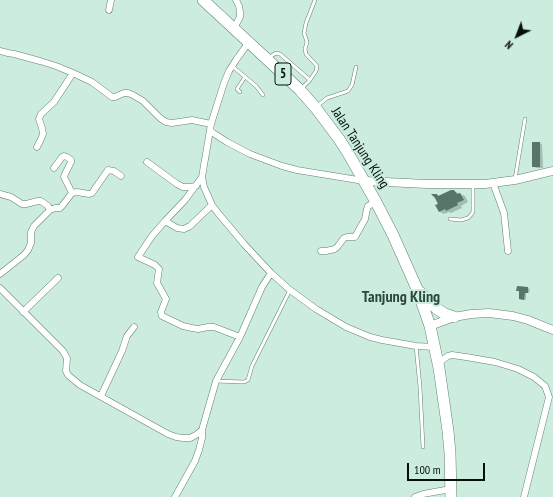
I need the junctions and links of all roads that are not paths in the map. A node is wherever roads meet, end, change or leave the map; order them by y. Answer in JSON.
{"nodes":[{"id":1,"x":111,"y":0,"type":"edge"},
{"id":2,"x":203,"y":0,"type":"edge"},
{"id":3,"x":236,"y":0,"type":"edge"},
{"id":4,"x":314,"y":0,"type":"edge"},
{"id":5,"x":109,"y":10,"type":"dead end"},
{"id":6,"x":234,"y":28,"type":"junction"},
{"id":7,"x":249,"y":42,"type":"junction"},
{"id":8,"x":0,"y":51,"type":"edge"},
{"id":9,"x":266,"y":58,"type":"junction"},
{"id":10,"x":232,"y":66,"type":"junction"},
{"id":11,"x":356,"y":67,"type":"dead end"},
{"id":12,"x":73,"y":73,"type":"junction"},
{"id":13,"x":245,"y":77,"type":"junction"},
{"id":14,"x":310,"y":80,"type":"junction"},
{"id":15,"x":300,"y":90,"type":"junction"},
{"id":16,"x":240,"y":92,"type":"dead end"},
{"id":17,"x":263,"y":95,"type":"dead end"},
{"id":18,"x":315,"y":107,"type":"junction"},
{"id":19,"x":525,"y":119,"type":"dead end"},
{"id":20,"x":211,"y":128,"type":"junction"},
{"id":21,"x":37,"y":147,"type":"dead end"},
{"id":22,"x":147,"y":162,"type":"dead end"},
{"id":23,"x":54,"y":168,"type":"dead end"},
{"id":24,"x":553,"y":171,"type":"edge"},
{"id":25,"x":121,"y":176,"type":"dead end"},
{"id":26,"x":202,"y":177,"type":"junction"},
{"id":27,"x":515,"y":180,"type":"junction"},
{"id":28,"x":365,"y":181,"type":"junction"},
{"id":29,"x":493,"y":183,"type":"junction"},
{"id":30,"x":473,"y":184,"type":"junction"},
{"id":31,"x":196,"y":186,"type":"junction"},
{"id":32,"x":72,"y":193,"type":"junction"},
{"id":33,"x":0,"y":194,"type":"edge"},
{"id":34,"x":376,"y":202,"type":"junction"},
{"id":35,"x":212,"y":205,"type":"junction"},
{"id":36,"x":50,"y":210,"type":"junction"},
{"id":37,"x":450,"y":219,"type":"dead end"},
{"id":38,"x":165,"y":221,"type":"junction"},
{"id":39,"x":321,"y":251,"type":"dead end"},
{"id":40,"x":508,"y":251,"type":"dead end"},
{"id":41,"x":271,"y":273,"type":"junction"},
{"id":42,"x":0,"y":274,"type":"edge"},
{"id":43,"x":58,"y":278,"type":"dead end"},
{"id":44,"x":0,"y":288,"type":"edge"},
{"id":45,"x":417,"y":289,"type":"junction"},
{"id":46,"x":290,"y":290,"type":"junction"},
{"id":47,"x":23,"y":312,"type":"junction"},
{"id":48,"x":454,"y":317,"type":"junction"},
{"id":49,"x":430,"y":326,"type":"junction"},
{"id":50,"x":134,"y":327,"type":"dead end"},
{"id":51,"x":553,"y":330,"type":"edge"},
{"id":52,"x":240,"y":336,"type":"junction"},
{"id":53,"x":416,"y":346,"type":"junction"},
{"id":54,"x":434,"y":347,"type":"junction"},
{"id":55,"x":439,"y":368,"type":"junction"},
{"id":56,"x":216,"y":381,"type":"junction"},
{"id":57,"x":101,"y":396,"type":"junction"},
{"id":58,"x":202,"y":430,"type":"junction"},
{"id":59,"x":423,"y":447,"type":"dead end"},
{"id":60,"x":451,"y":493,"type":"edge"},
{"id":61,"x":175,"y":497,"type":"edge"},
{"id":62,"x":415,"y":497,"type":"edge"},
{"id":63,"x":524,"y":497,"type":"edge"}],
"edges":[{"from":1,"to":5,"type":"street"},
{"from":2,"to":6,"type":"highway","name":"Jalan Tanjung Kling","number":"5"},
{"from":3,"to":6,"type":"street"},
{"from":4,"to":14,"type":"lane"},
{"from":6,"to":7,"type":"highway","name":"Jalan Tanjung Kling","number":"5"},
{"from":7,"to":9,"type":"highway","name":"Jalan Tanjung Kling","number":"5"},
{"from":7,"to":10,"type":"street"},
{"from":8,"to":12,"type":"street"},
{"from":9,"to":14,"type":"lane"},
{"from":9,"to":15,"type":"highway","name":"Jalan Tanjung Kling","number":"5"},
{"from":10,"to":13,"type":"lane"},
{"from":10,"to":20,"type":"street"},
{"from":11,"to":18,"type":"lane"},
{"from":12,"to":20,"type":"street"},
{"from":12,"to":21,"type":"street"},
{"from":13,"to":16,"type":"lane"},
{"from":13,"to":17,"type":"lane"},
{"from":14,"to":15,"type":"lane"},
{"from":15,"to":18,"type":"highway","name":"Jalan Tanjung Kling","number":"5"},
{"from":18,"to":28,"type":"highway","name":"Jalan Tanjung Kling","number":"5"},
{"from":19,"to":27,"type":"lane"},
{"from":20,"to":26,"type":"street"},
{"from":20,"to":28,"type":"street"},
{"from":22,"to":31,"type":"street"},
{"from":23,"to":32,"type":"street"},
{"from":24,"to":27,"type":"street"},
{"from":25,"to":32,"type":"street"},
{"from":26,"to":31,"type":"street"},
{"from":26,"to":35,"type":"street"},
{"from":27,"to":29,"type":"street"},
{"from":28,"to":30,"type":"street"},
{"from":28,"to":34,"type":"highway","name":"Jalan Tanjung Kling","number":"5"},
{"from":29,"to":30,"type":"street"},
{"from":29,"to":40,"type":"street"},
{"from":30,"to":37,"type":"lane"},
{"from":31,"to":38,"type":"street"},
{"from":32,"to":36,"type":"street"},
{"from":33,"to":36,"type":"street"},
{"from":34,"to":39,"type":"street"},
{"from":34,"to":45,"type":"highway","name":"Jalan Tanjung Kling","number":"5"},
{"from":35,"to":38,"type":"street"},
{"from":35,"to":41,"type":"street"},
{"from":36,"to":42,"type":"street"},
{"from":38,"to":52,"type":"street"},
{"from":41,"to":46,"type":"street"},
{"from":41,"to":52,"type":"street"},
{"from":43,"to":47,"type":"street"},
{"from":44,"to":47,"type":"street"},
{"from":45,"to":48,"type":"highway"},
{"from":45,"to":49,"type":"highway","name":"Jalan Tanjung Kling","number":"5"},
{"from":46,"to":53,"type":"street"},
{"from":46,"to":56,"type":"lane"},
{"from":47,"to":57,"type":"street"},
{"from":48,"to":49,"type":"street"},
{"from":48,"to":51,"type":"street"},
{"from":49,"to":54,"type":"highway","name":"Jalan Tanjung Kling","number":"5"},
{"from":50,"to":57,"type":"street"},
{"from":52,"to":56,"type":"street"},
{"from":53,"to":54,"type":"street"},
{"from":53,"to":59,"type":"lane"},
{"from":54,"to":55,"type":"highway","name":"Jalan Tanjung Kling","number":"5"},
{"from":55,"to":60,"type":"highway","name":"Jalan Tanjung Kling","number":"5"},
{"from":55,"to":63,"type":"street"},
{"from":56,"to":58,"type":"street"},
{"from":57,"to":58,"type":"street"},
{"from":58,"to":61,"type":"street"},
{"from":60,"to":62,"type":"street"}]}
